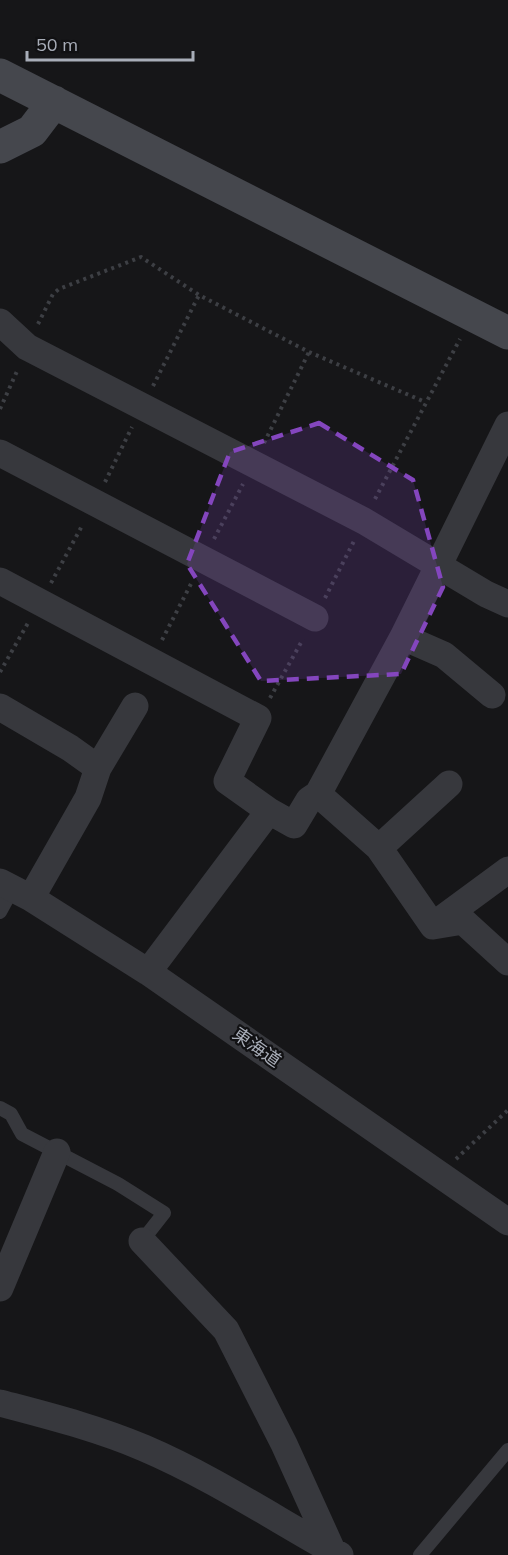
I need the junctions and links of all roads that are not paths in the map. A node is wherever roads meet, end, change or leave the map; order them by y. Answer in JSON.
{"nodes":[{"id":1,"x":0,"y":75,"type":"edge"},
{"id":2,"x":54,"y":102,"type":"junction"},
{"id":3,"x":0,"y":147,"type":"edge"},
{"id":4,"x":0,"y":322,"type":"edge"},
{"id":5,"x":508,"y":333,"type":"edge"},
{"id":6,"x":508,"y":425,"type":"edge"},
{"id":7,"x":0,"y":453,"type":"edge"},
{"id":8,"x":438,"y":566,"type":"junction"},
{"id":9,"x":0,"y":581,"type":"edge"},
{"id":10,"x":508,"y":604,"type":"edge"},
{"id":11,"x":315,"y":618,"type":"dead end"},
{"id":12,"x":403,"y":637,"type":"junction"},
{"id":13,"x":492,"y":695,"type":"dead end"},
{"id":14,"x":135,"y":706,"type":"dead end"},
{"id":15,"x":0,"y":708,"type":"edge"},
{"id":16,"x":98,"y":768,"type":"junction"},
{"id":17,"x":449,"y":784,"type":"dead end"},
{"id":18,"x":318,"y":794,"type":"junction"},
{"id":19,"x":269,"y":811,"type":"junction"},
{"id":20,"x":379,"y":848,"type":"junction"},
{"id":21,"x":508,"y":870,"type":"edge"},
{"id":22,"x":14,"y":889,"type":"edge"},
{"id":23,"x":0,"y":912,"type":"edge"},
{"id":24,"x":433,"y":926,"type":"junction"},
{"id":25,"x":508,"y":962,"type":"edge"},
{"id":26,"x":148,"y":972,"type":"junction"},
{"id":27,"x":0,"y":1108,"type":"edge"},
{"id":28,"x":57,"y":1152,"type":"junction"},
{"id":29,"x":508,"y":1222,"type":"edge"},
{"id":30,"x":142,"y":1240,"type":"joint"},
{"id":31,"x":0,"y":1288,"type":"edge"},
{"id":32,"x":0,"y":1403,"type":"edge"},
{"id":33,"x":508,"y":1450,"type":"edge"},
{"id":34,"x":336,"y":1553,"type":"edge"},
{"id":35,"x":420,"y":1555,"type":"edge"}],
"edges":[{"from":1,"to":2,"type":"street"},
{"from":2,"to":3,"type":"street"},
{"from":2,"to":5,"type":"street"},
{"from":4,"to":8,"type":"street"},
{"from":6,"to":8,"type":"street"},
{"from":7,"to":11,"type":"street"},
{"from":8,"to":10,"type":"street"},
{"from":8,"to":12,"type":"street"},
{"from":9,"to":19,"type":"street"},
{"from":12,"to":13,"type":"street"},
{"from":12,"to":18,"type":"street"},
{"from":14,"to":16,"type":"street"},
{"from":15,"to":16,"type":"street"},
{"from":16,"to":22,"type":"street"},
{"from":17,"to":20,"type":"street"},
{"from":18,"to":19,"type":"street"},
{"from":18,"to":20,"type":"street"},
{"from":19,"to":26,"type":"street"},
{"from":20,"to":24,"type":"street"},
{"from":21,"to":24,"type":"street"},
{"from":22,"to":23,"type":"lane"},
{"from":22,"to":26,"type":"street","name":"東海道"},
{"from":24,"to":25,"type":"street"},
{"from":26,"to":29,"type":"street","name":"東海道"},
{"from":27,"to":28,"type":"lane"},
{"from":28,"to":30,"type":"lane"},
{"from":28,"to":31,"type":"street"},
{"from":30,"to":34,"type":"street"},
{"from":32,"to":34,"type":"street"},
{"from":33,"to":35,"type":"lane"}]}
